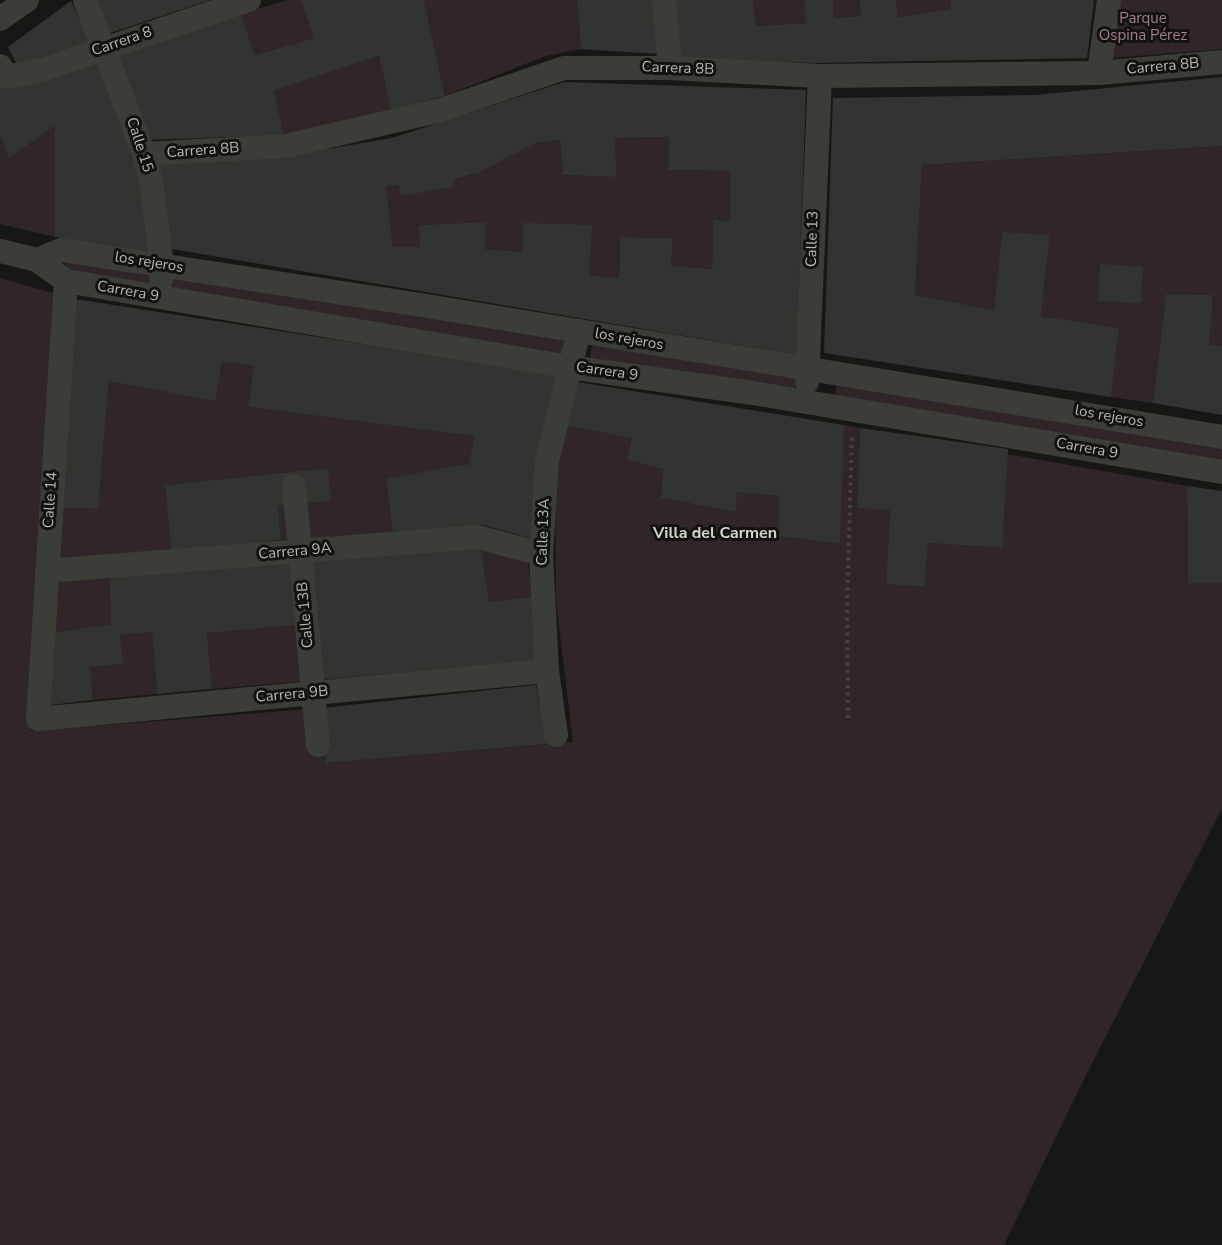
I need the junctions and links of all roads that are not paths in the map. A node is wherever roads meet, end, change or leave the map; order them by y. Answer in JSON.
{"nodes":[{"id":1,"x":27,"y":0,"type":"edge"},
{"id":2,"x":85,"y":0,"type":"edge"},
{"id":3,"x":249,"y":0,"type":"edge"},
{"id":4,"x":664,"y":0,"type":"edge"},
{"id":5,"x":1109,"y":0,"type":"edge"},
{"id":6,"x":0,"y":19,"type":"edge"},
{"id":7,"x":105,"y":47,"type":"junction"},
{"id":8,"x":1222,"y":62,"type":"edge"},
{"id":9,"x":0,"y":66,"type":"edge"},
{"id":10,"x":670,"y":68,"type":"junction"},
{"id":11,"x":1099,"y":73,"type":"junction"},
{"id":12,"x":820,"y":76,"type":"junction"},
{"id":13,"x":144,"y":154,"type":"junction"},
{"id":14,"x":0,"y":251,"type":"edge"},
{"id":15,"x":37,"y":260,"type":"junction"},
{"id":16,"x":162,"y":265,"type":"junction"},
{"id":17,"x":66,"y":281,"type":"junction"},
{"id":18,"x":159,"y":297,"type":"junction"},
{"id":19,"x":579,"y":331,"type":"junction"},
{"id":20,"x":568,"y":367,"type":"junction"},
{"id":21,"x":808,"y":368,"type":"junction"},
{"id":22,"x":807,"y":402,"type":"junction"},
{"id":23,"x":1222,"y":437,"type":"edge"},
{"id":24,"x":1222,"y":472,"type":"edge"},
{"id":25,"x":294,"y":486,"type":"dead end"},
{"id":26,"x":300,"y":551,"type":"junction"},
{"id":27,"x":541,"y":554,"type":"junction"},
{"id":28,"x":47,"y":572,"type":"junction"},
{"id":29,"x":547,"y":671,"type":"junction"},
{"id":30,"x":313,"y":693,"type":"junction"},
{"id":31,"x":38,"y":718,"type":"joint"},
{"id":32,"x":556,"y":735,"type":"dead end"},
{"id":33,"x":318,"y":745,"type":"dead end"}],
"edges":[{"from":1,"to":6,"type":"street"},
{"from":2,"to":7,"type":"street","name":"Calle 15"},
{"from":3,"to":7,"type":"street","name":"Carrera 8"},
{"from":4,"to":10,"type":"street"},
{"from":5,"to":11,"type":"street"},
{"from":7,"to":9,"type":"street","name":"Carrera 8"},
{"from":7,"to":13,"type":"street","name":"Calle 15"},
{"from":8,"to":11,"type":"street","name":"Carrera 8B"},
{"from":10,"to":12,"type":"street","name":"Carrera 8B"},
{"from":10,"to":13,"type":"street","name":"Carrera 8B"},
{"from":11,"to":12,"type":"street","name":"Carrera 8B"},
{"from":12,"to":21,"type":"street","name":"Calle 13"},
{"from":13,"to":16,"type":"street","name":"Calle 15"},
{"from":14,"to":15,"type":"street","name":"Carrera 9"},
{"from":15,"to":16,"type":"street","name":"los rejeros"},
{"from":15,"to":17,"type":"street","name":"Carrera 9"},
{"from":16,"to":18,"type":"street","name":"Calle 15"},
{"from":16,"to":19,"type":"street","name":"los rejeros"},
{"from":17,"to":18,"type":"street","name":"Carrera 9"},
{"from":17,"to":28,"type":"street","name":"Calle 14"},
{"from":18,"to":20,"type":"street","name":"Carrera 9"},
{"from":19,"to":20,"type":"street","name":"Calle 13A"},
{"from":19,"to":21,"type":"street","name":"los rejeros"},
{"from":20,"to":22,"type":"street","name":"Carrera 9"},
{"from":20,"to":27,"type":"street","name":"Calle 13A"},
{"from":21,"to":22,"type":"street","name":"Calle 13"},
{"from":21,"to":23,"type":"street","name":"los rejeros"},
{"from":22,"to":24,"type":"street","name":"Carrera 9"},
{"from":25,"to":26,"type":"street","name":"Calle 13B"},
{"from":26,"to":27,"type":"street","name":"Carrera 9A"},
{"from":26,"to":28,"type":"street","name":"Carrera 9A"},
{"from":26,"to":30,"type":"street","name":"Calle 13B"},
{"from":27,"to":29,"type":"street","name":"Calle 13A"},
{"from":28,"to":31,"type":"street","name":"Calle 14"},
{"from":29,"to":30,"type":"street","name":"Carrera 9B"},
{"from":29,"to":32,"type":"street","name":"Calle 13A"},
{"from":30,"to":31,"type":"street","name":"Carrera 9B"},
{"from":30,"to":33,"type":"street","name":"Calle 13B"}]}
